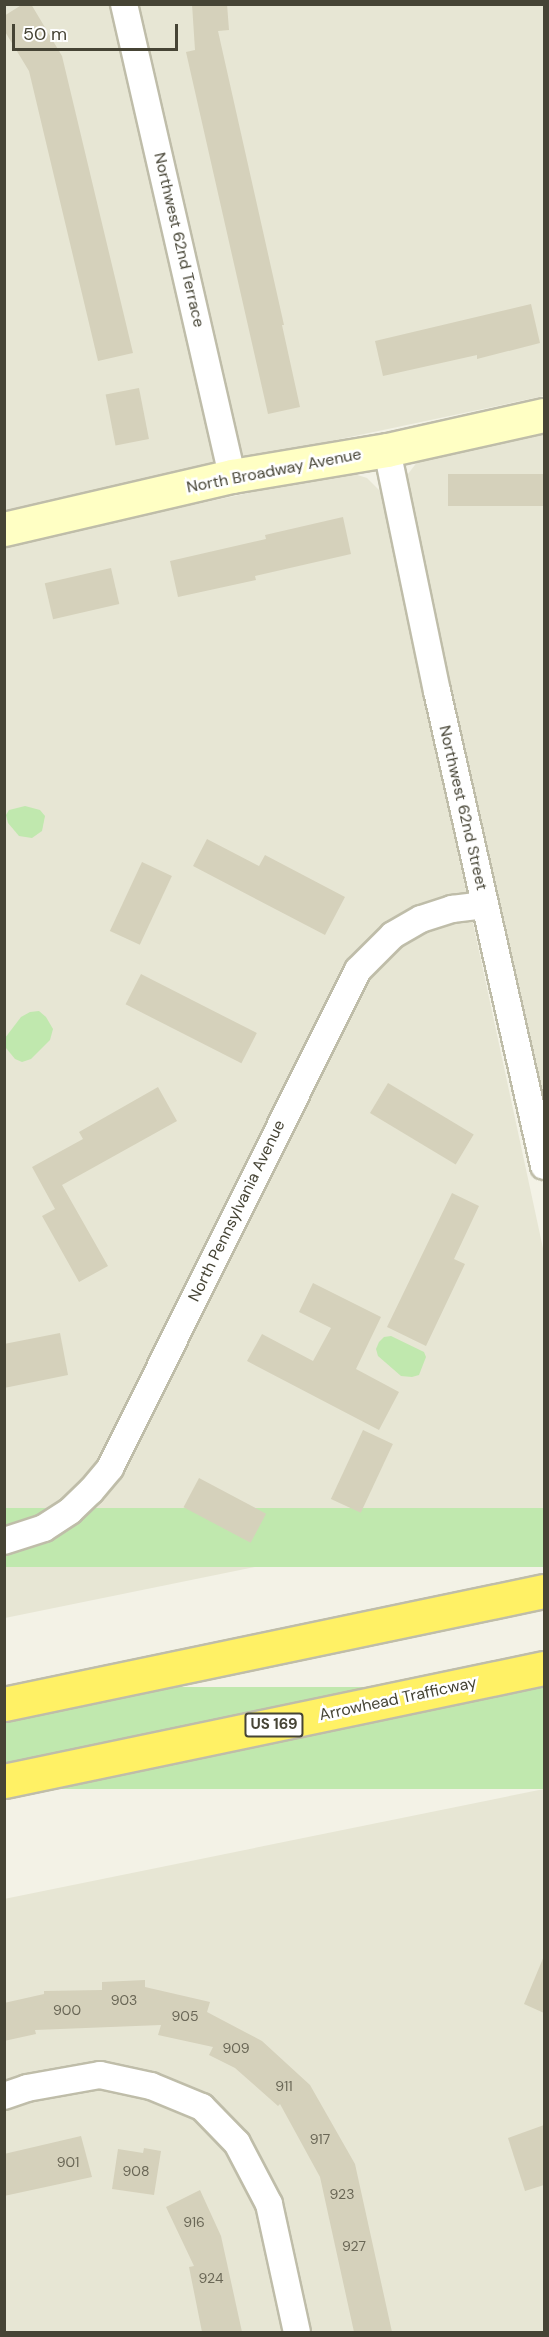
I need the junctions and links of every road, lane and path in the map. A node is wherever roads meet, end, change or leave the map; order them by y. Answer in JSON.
{"nodes":[{"id":1,"x":124,"y":4,"type":"edge"},
{"id":2,"x":544,"y":416,"type":"edge"},
{"id":3,"x":387,"y":450,"type":"junction"},
{"id":4,"x":232,"y":476,"type":"junction"},
{"id":5,"x":4,"y":529,"type":"edge"},
{"id":6,"x":485,"y":905,"type":"junction"},
{"id":7,"x":544,"y":1166,"type":"edge"},
{"id":8,"x":4,"y":1541,"type":"edge"},
{"id":9,"x":544,"y":1591,"type":"edge"},
{"id":10,"x":544,"y":1668,"type":"edge"},
{"id":11,"x":4,"y":1704,"type":"edge"},
{"id":12,"x":4,"y":1781,"type":"edge"},
{"id":13,"x":4,"y":2096,"type":"edge"},
{"id":14,"x":297,"y":2332,"type":"edge"}],
"edges":[{"from":1,"to":4,"type":"street","name":"Northwest 62nd Terrace"},
{"from":2,"to":3,"type":"street","name":"North Broadway Avenue"},
{"from":3,"to":4,"type":"street","name":"North Broadway Avenue"},
{"from":3,"to":6,"type":"street","name":"Northwest 62nd Street"},
{"from":4,"to":5,"type":"street","name":"North Broadway Avenue"},
{"from":6,"to":7,"type":"street","name":"Northwest 62nd Street"},
{"from":6,"to":8,"type":"street","name":"North Pennsylvania Avenue"},
{"from":9,"to":11,"type":"highway"},
{"from":10,"to":12,"type":"highway","name":"Arrowhead Trafficway","number":"US 169"},
{"from":13,"to":14,"type":"street"}]}
